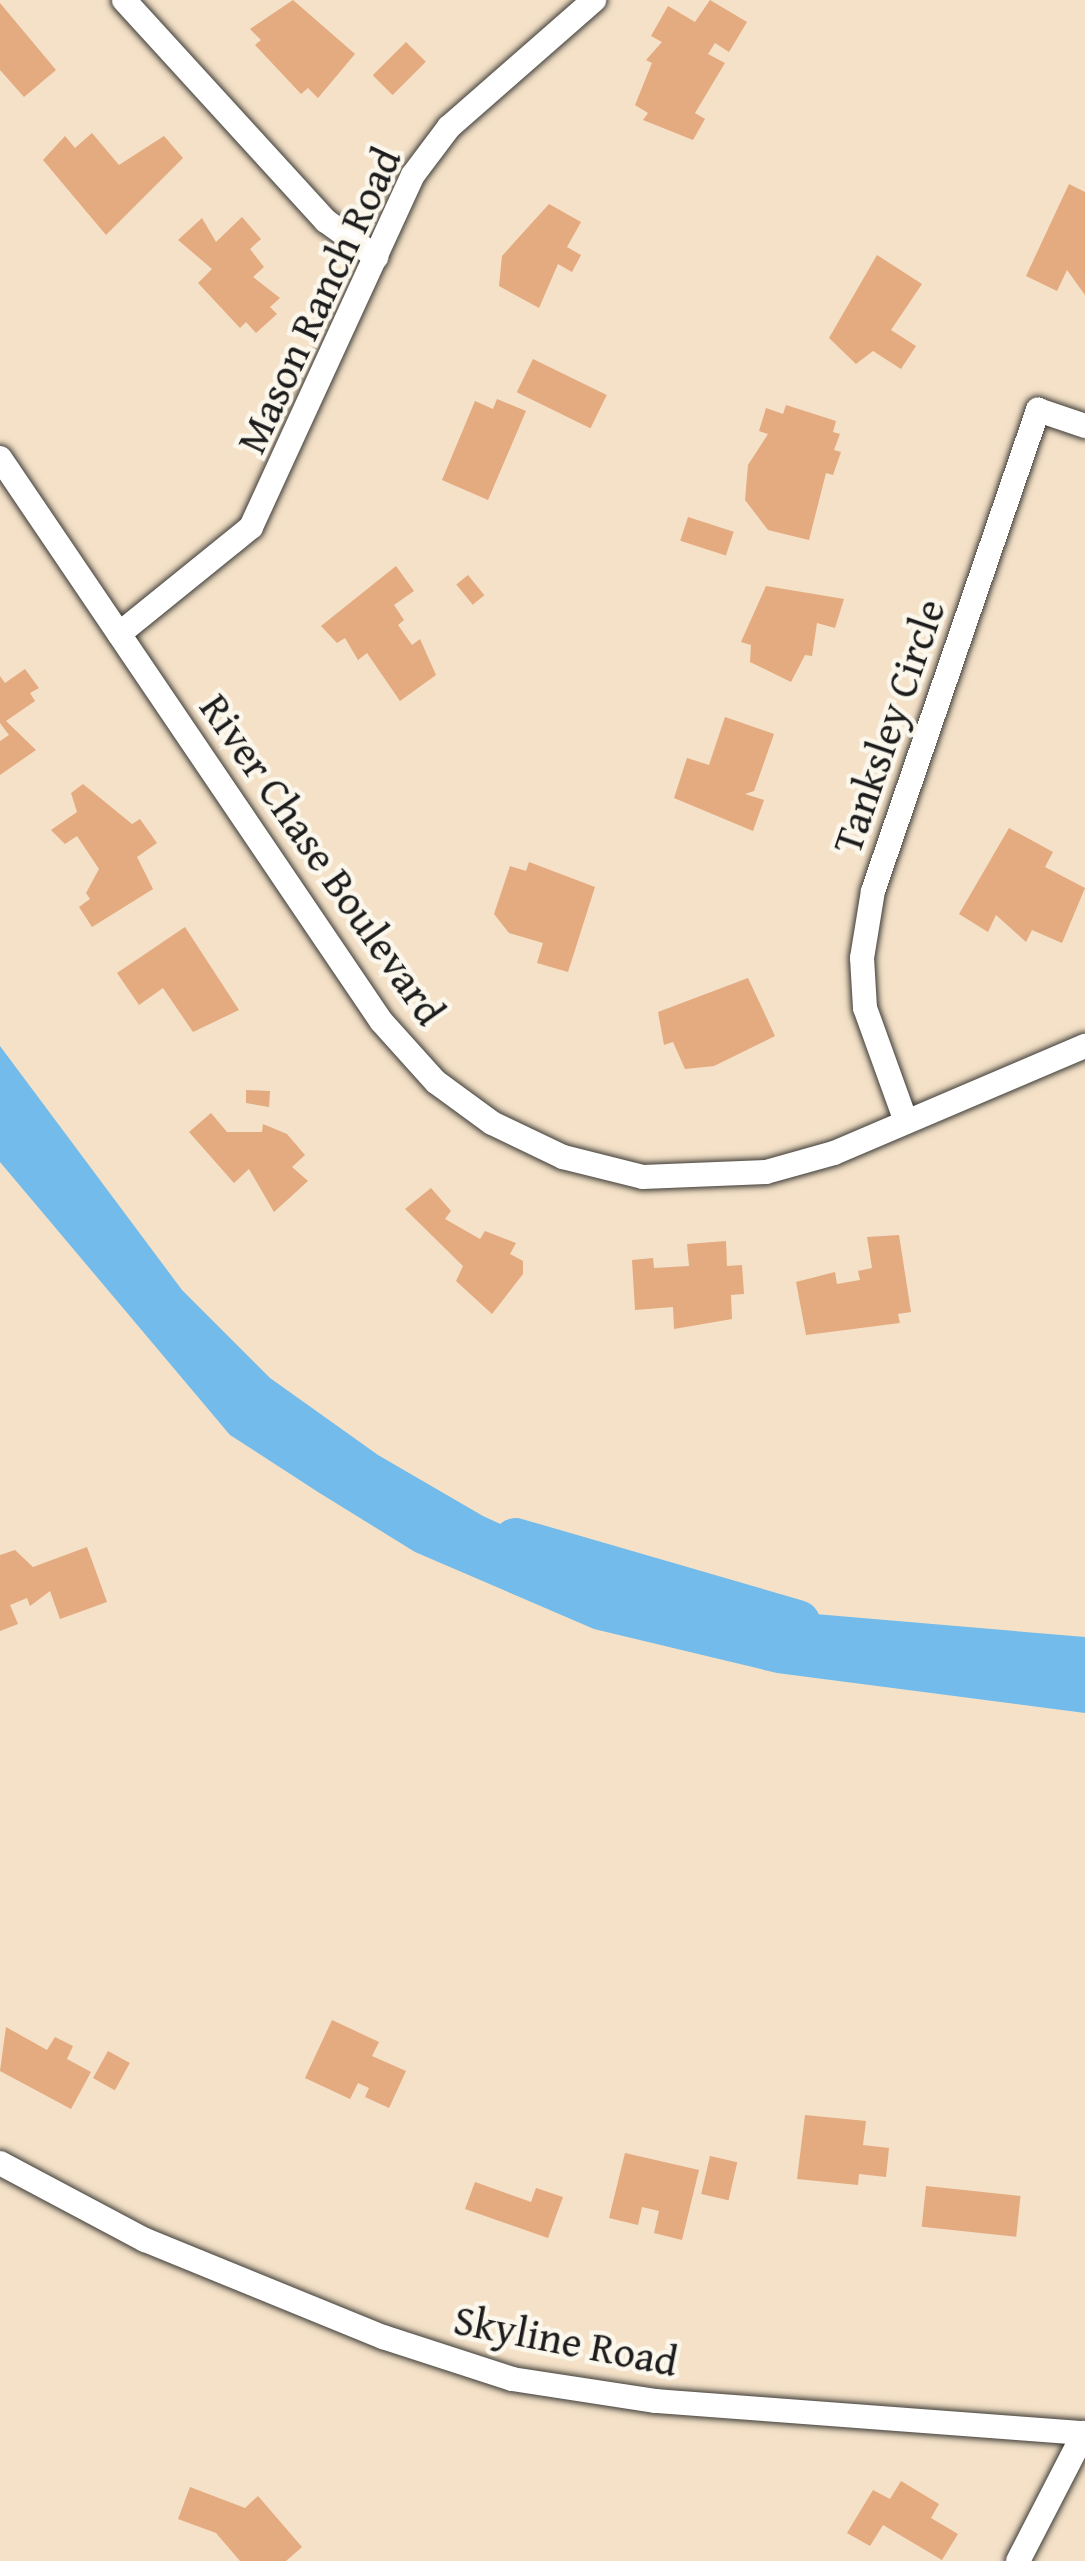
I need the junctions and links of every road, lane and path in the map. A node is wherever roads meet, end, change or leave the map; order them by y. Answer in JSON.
{"nodes":[{"id":1,"x":124,"y":0,"type":"edge"},
{"id":2,"x":594,"y":0,"type":"edge"},
{"id":3,"x":376,"y":257,"type":"junction"},
{"id":4,"x":1085,"y":426,"type":"edge"},
{"id":5,"x":0,"y":458,"type":"edge"},
{"id":6,"x":119,"y":634,"type":"junction"},
{"id":7,"x":1085,"y":1046,"type":"edge"},
{"id":8,"x":904,"y":1119,"type":"junction"},
{"id":9,"x":0,"y":2163,"type":"edge"},
{"id":10,"x":1085,"y":2433,"type":"edge"},
{"id":11,"x":1018,"y":2561,"type":"edge"}],
"edges":[{"from":1,"to":3,"type":"street"},
{"from":2,"to":3,"type":"street","name":"Mason Ranch Road"},
{"from":3,"to":6,"type":"street","name":"Mason Ranch Road"},
{"from":4,"to":8,"type":"street","name":"Tanksley Circle"},
{"from":5,"to":6,"type":"street","name":"River Chase Boulevard"},
{"from":6,"to":8,"type":"street","name":"River Chase Boulevard"},
{"from":7,"to":8,"type":"street","name":"River Chase Boulevard"},
{"from":9,"to":10,"type":"street","name":"Skyline Road"},
{"from":10,"to":11,"type":"street"}]}
